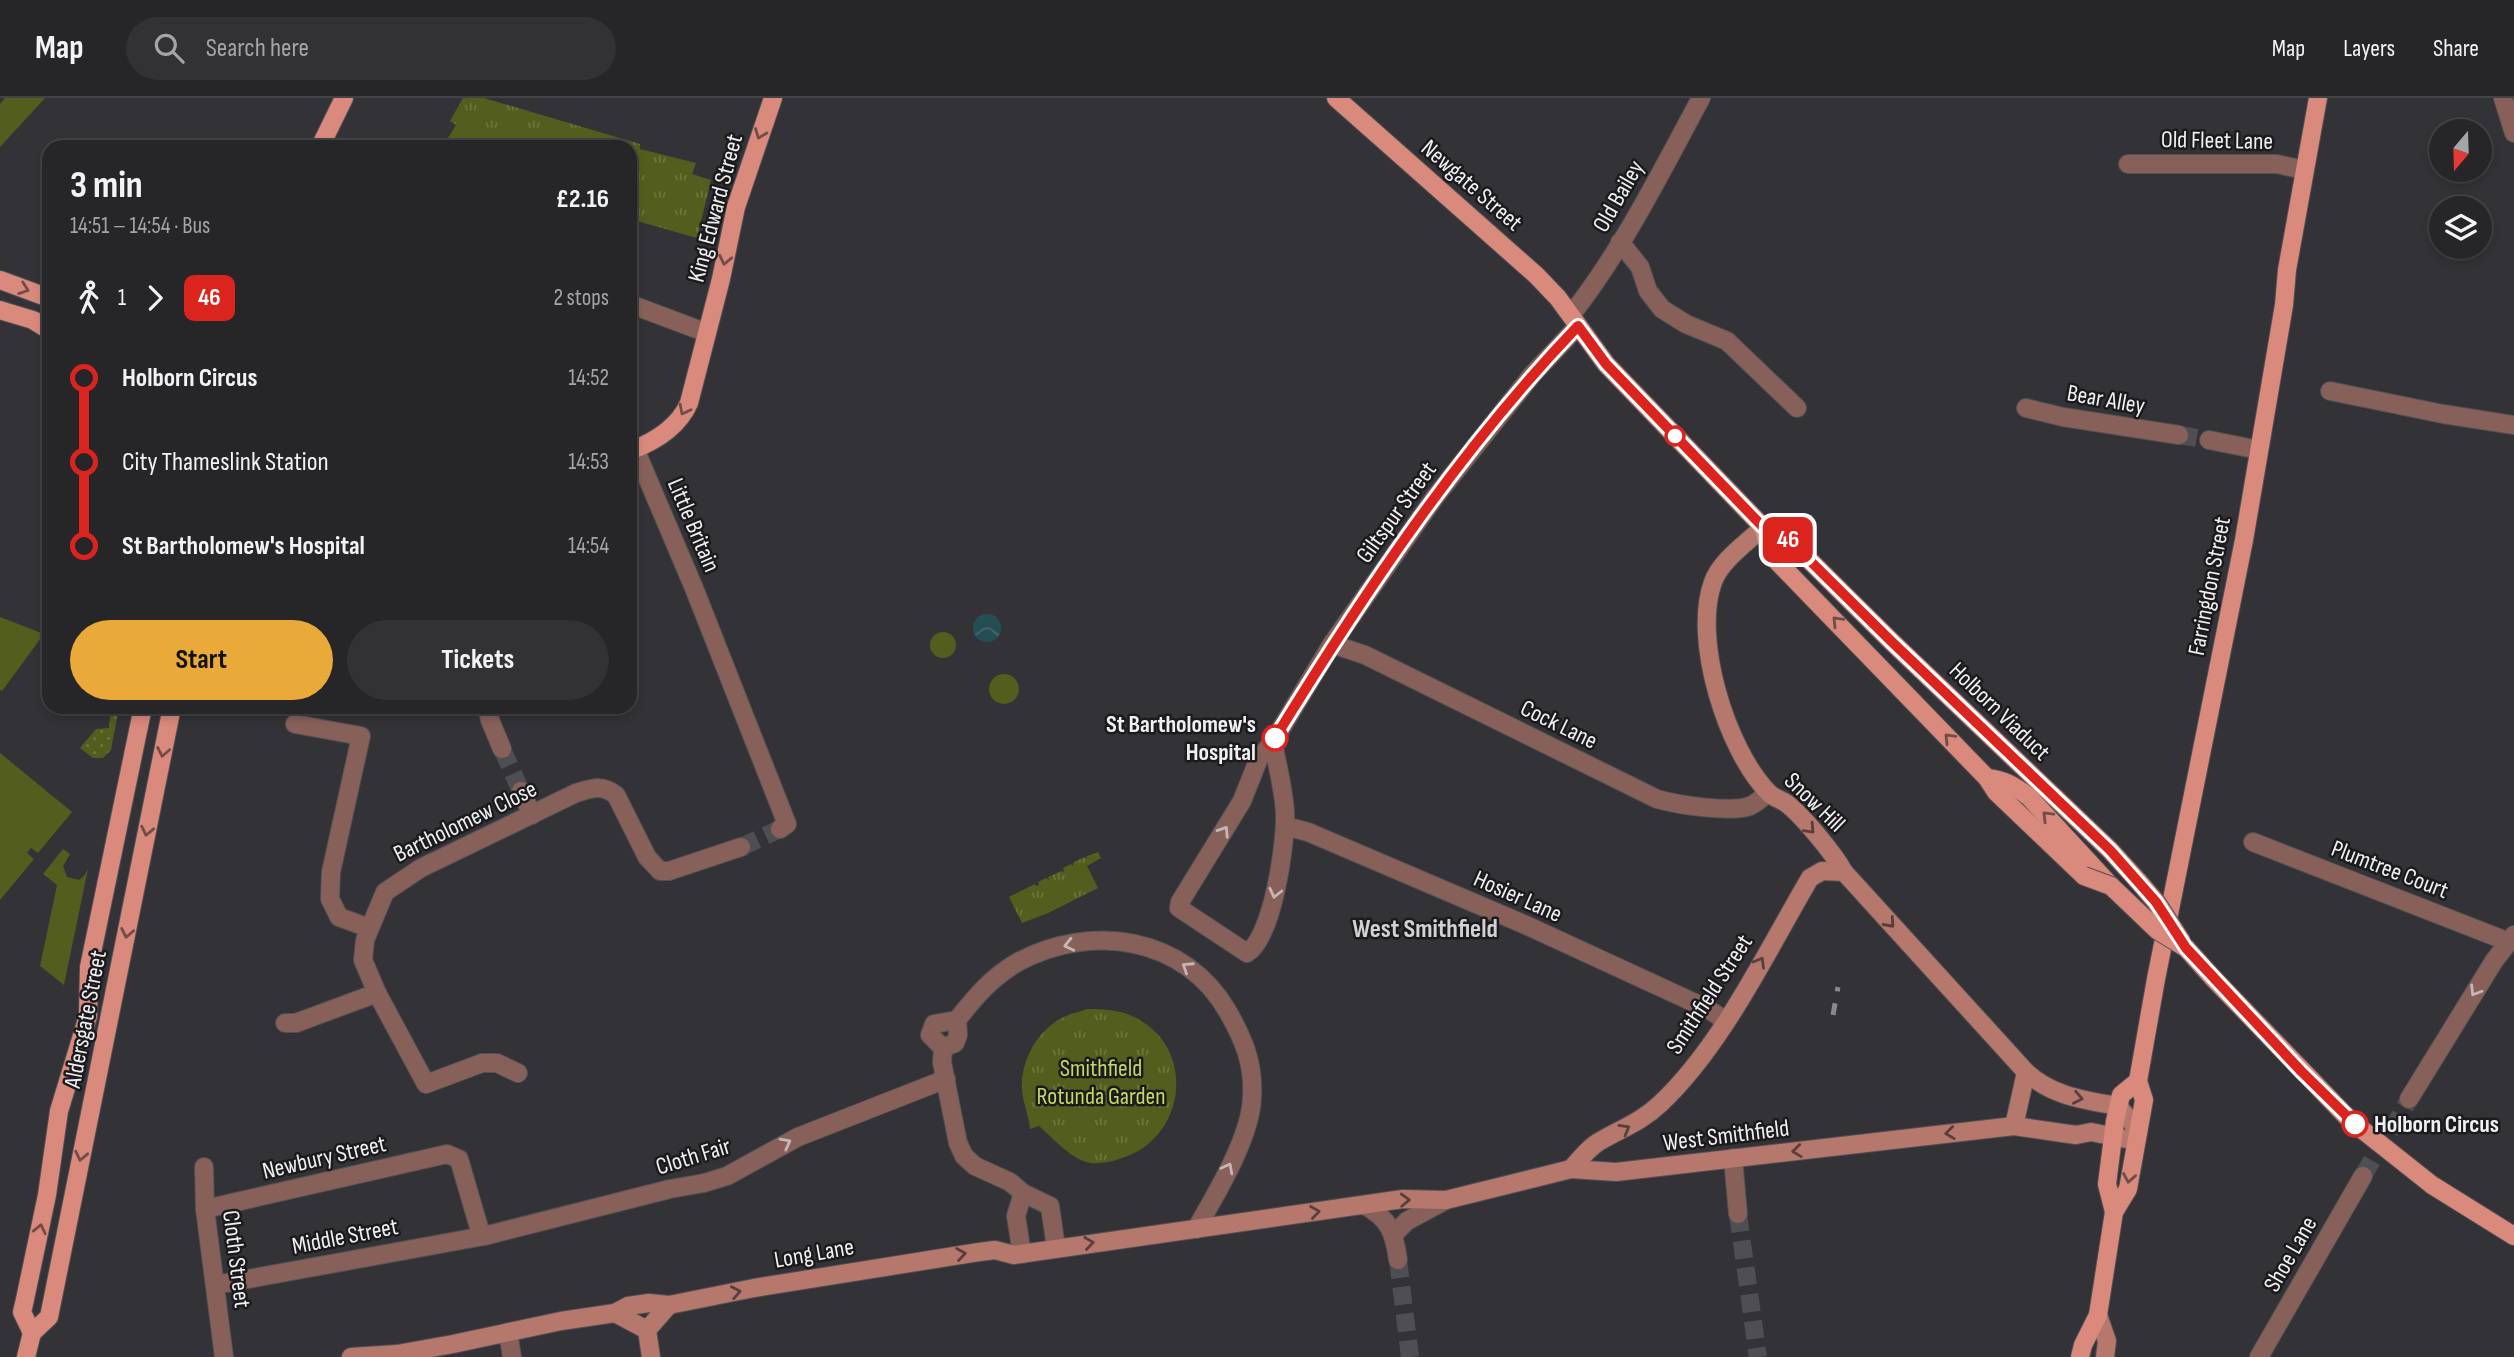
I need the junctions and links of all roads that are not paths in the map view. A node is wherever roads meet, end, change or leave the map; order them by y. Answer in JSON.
{"nodes":[{"id":1,"x":344,"y":98,"type":"edge"},
{"id":2,"x":773,"y":98,"type":"edge"},
{"id":3,"x":1336,"y":98,"type":"edge"},
{"id":4,"x":1701,"y":98,"type":"edge"},
{"id":5,"x":2318,"y":98,"type":"edge"},
{"id":6,"x":2503,"y":98,"type":"edge"},
{"id":7,"x":2514,"y":133,"type":"edge"},
{"id":8,"x":323,"y":140,"type":"edge"},
{"id":9,"x":2128,"y":164,"type":"dead end"},
{"id":10,"x":2304,"y":170,"type":"junction"},
{"id":11,"x":1620,"y":242,"type":"junction"},
{"id":12,"x":0,"y":280,"type":"edge"},
{"id":13,"x":42,"y":295,"type":"edge"},
{"id":14,"x":637,"y":307,"type":"edge"},
{"id":15,"x":0,"y":310,"type":"edge"},
{"id":16,"x":1575,"y":320,"type":"junction"},
{"id":17,"x":42,"y":326,"type":"edge"},
{"id":18,"x":707,"y":333,"type":"junction"},
{"id":19,"x":2330,"y":391,"type":"dead end"},
{"id":20,"x":1797,"y":408,"type":"dead end"},
{"id":21,"x":2026,"y":408,"type":"dead end"},
{"id":22,"x":2514,"y":425,"type":"edge"},
{"id":23,"x":2179,"y":435,"type":"tunnel mouth"},
{"id":24,"x":2209,"y":440,"type":"tunnel mouth"},
{"id":25,"x":637,"y":448,"type":"edge"},
{"id":26,"x":2259,"y":450,"type":"junction"},
{"id":27,"x":637,"y":459,"type":"edge"},
{"id":28,"x":1763,"y":527,"type":"junction"},
{"id":29,"x":1332,"y":644,"type":"junction"},
{"id":30,"x":142,"y":714,"type":"edge"},
{"id":31,"x":171,"y":714,"type":"edge"},
{"id":32,"x":489,"y":714,"type":"edge"},
{"id":33,"x":295,"y":724,"type":"dead end"},
{"id":34,"x":1273,"y":742,"type":"junction"},
{"id":35,"x":502,"y":749,"type":"tunnel mouth"},
{"id":36,"x":522,"y":791,"type":"tunnel mouth"},
{"id":37,"x":1768,"y":793,"type":"junction"},
{"id":38,"x":532,"y":815,"type":"junction"},
{"id":39,"x":1285,"y":826,"type":"junction"},
{"id":40,"x":780,"y":829,"type":"dead end"},
{"id":41,"x":2253,"y":842,"type":"dead end"},
{"id":42,"x":741,"y":847,"type":"tunnel mouth"},
{"id":43,"x":1844,"y":872,"type":"junction"},
{"id":44,"x":369,"y":928,"type":"junction"},
{"id":45,"x":2511,"y":938,"type":"edge"},
{"id":46,"x":2186,"y":948,"type":"junction"},
{"id":47,"x":377,"y":993,"type":"junction"},
{"id":48,"x":1726,"y":1021,"type":"junction"},
{"id":49,"x":285,"y":1023,"type":"dead end"},
{"id":50,"x":2026,"y":1072,"type":"junction"},
{"id":51,"x":518,"y":1073,"type":"dead end"},
{"id":52,"x":946,"y":1079,"type":"junction"},
{"id":53,"x":2138,"y":1082,"type":"junction"},
{"id":54,"x":2409,"y":1098,"type":"tunnel mouth"},
{"id":55,"x":2118,"y":1106,"type":"junction"},
{"id":56,"x":2014,"y":1126,"type":"junction"},
{"id":57,"x":2112,"y":1136,"type":"junction"},
{"id":58,"x":2137,"y":1136,"type":"junction"},
{"id":59,"x":1733,"y":1158,"type":"junction"},
{"id":60,"x":204,"y":1167,"type":"dead end"},
{"id":61,"x":1571,"y":1169,"type":"junction"},
{"id":62,"x":2363,"y":1176,"type":"tunnel mouth"},
{"id":63,"x":1023,"y":1193,"type":"junction"},
{"id":64,"x":1446,"y":1200,"type":"junction"},
{"id":65,"x":1364,"y":1205,"type":"junction"},
{"id":66,"x":205,"y":1209,"type":"junction"},
{"id":67,"x":2115,"y":1212,"type":"junction"},
{"id":68,"x":1738,"y":1214,"type":"tunnel mouth"},
{"id":69,"x":1196,"y":1228,"type":"junction"},
{"id":70,"x":1394,"y":1234,"type":"junction"},
{"id":71,"x":484,"y":1236,"type":"junction"},
{"id":72,"x":2514,"y":1236,"type":"edge"},
{"id":73,"x":1056,"y":1248,"type":"junction"},
{"id":74,"x":1022,"y":1254,"type":"junction"},
{"id":75,"x":1398,"y":1260,"type":"tunnel mouth"},
{"id":76,"x":215,"y":1285,"type":"junction"},
{"id":77,"x":669,"y":1305,"type":"junction"},
{"id":78,"x":615,"y":1313,"type":"junction"},
{"id":79,"x":2098,"y":1315,"type":"junction"},
{"id":80,"x":647,"y":1331,"type":"junction"},
{"id":81,"x":508,"y":1332,"type":"junction"},
{"id":82,"x":32,"y":1333,"type":"junction"},
{"id":83,"x":26,"y":1357,"type":"edge"},
{"id":84,"x":224,"y":1357,"type":"edge"},
{"id":85,"x":351,"y":1357,"type":"edge"},
{"id":86,"x":512,"y":1357,"type":"edge"},
{"id":87,"x":652,"y":1357,"type":"edge"},
{"id":88,"x":2080,"y":1357,"type":"edge"},
{"id":89,"x":2105,"y":1357,"type":"edge"},
{"id":90,"x":2259,"y":1357,"type":"edge"}],
"edges":[{"from":1,"to":8,"type":"main road"},
{"from":2,"to":18,"type":"main road","name":"King Edward Street","one_way":true},
{"from":3,"to":16,"type":"main road","name":"Newgate Street"},
{"from":4,"to":11,"type":"street","name":"Old Bailey"},
{"from":5,"to":10,"type":"main road","name":"Farringdon Street"},
{"from":6,"to":7,"type":"street"},
{"from":9,"to":10,"type":"street","name":"Old Fleet Lane"},
{"from":10,"to":26,"type":"main road","name":"Farringdon Street"},
{"from":11,"to":16,"type":"street","name":"Old Bailey"},
{"from":11,"to":20,"type":"street"},
{"from":12,"to":13,"type":"main road","one_way":true},
{"from":14,"to":18,"type":"street"},
{"from":15,"to":17,"type":"main road"},
{"from":16,"to":28,"type":"main road","name":"Holborn Viaduct"},
{"from":16,"to":29,"type":"street","name":"Giltspur Street"},
{"from":18,"to":25,"type":"main road","name":"Little Britain","one_way":true},
{"from":19,"to":22,"type":"street"},
{"from":21,"to":23,"type":"street","name":"Bear Alley"},
{"from":24,"to":26,"type":"street"},
{"from":26,"to":53,"type":"main road","name":"Farringdon Street"},
{"from":27,"to":40,"type":"street","name":"Little Britain"},
{"from":28,"to":37,"type":"street","name":"Snow Hill"},
{"from":28,"to":46,"type":"main road","name":"Holborn Viaduct","one_way":true,"bridge":true},
{"from":46,"to":28,"type":"main road","name":"Holborn Viaduct","one_way":true,"bridge":true},
{"from":29,"to":34,"type":"street","name":"Giltspur Street"},
{"from":29,"to":37,"type":"street","name":"Cock Lane"},
{"from":82,"to":30,"type":"main road","name":"Aldersgate Street","one_way":true},
{"from":31,"to":82,"type":"main road","name":"Aldersgate Street","one_way":true},
{"from":32,"to":35,"type":"street"},
{"from":33,"to":44,"type":"street"},
{"from":34,"to":39,"type":"street"},
{"from":39,"to":34,"type":"street","one_way":true},
{"from":36,"to":38,"type":"street"},
{"from":37,"to":43,"type":"street","name":"Snow Hill","one_way":true},
{"from":38,"to":42,"type":"street","name":"Bartholomew Close"},
{"from":38,"to":44,"type":"street","name":"Bartholomew Close"},
{"from":39,"to":48,"type":"street","name":"Hosier Lane"},
{"from":41,"to":45,"type":"street","name":"Plumtree Court"},
{"from":48,"to":43,"type":"street","name":"Smithfield Street","one_way":true},
{"from":43,"to":50,"type":"street","name":"Snow Hill","one_way":true},
{"from":44,"to":47,"type":"street","name":"Bartholomew Close"},
{"from":45,"to":54,"type":"street","one_way":true},
{"from":46,"to":72,"type":"main road","name":"Holborn Viaduct","bridge":true},
{"from":47,"to":49,"type":"street"},
{"from":47,"to":51,"type":"street","name":"Bartholomew Close"},
{"from":61,"to":48,"type":"street","name":"Smithfield Street","one_way":true},
{"from":50,"to":55,"type":"street","name":"Snow Hill","one_way":true},
{"from":50,"to":56,"type":"street"},
{"from":52,"to":63,"type":"street"},
{"from":69,"to":52,"type":"street","one_way":true},
{"from":71,"to":52,"type":"street","name":"Cloth Fair","one_way":true},
{"from":53,"to":55,"type":"main road","name":"Farringdon Street"},
{"from":53,"to":58,"type":"main road","name":"Farringdon Street"},
{"from":55,"to":57,"type":"main road","name":"Farringdon Street"},
{"from":55,"to":58,"type":"street"},
{"from":56,"to":57,"type":"street","name":"West Smithfield"},
{"from":56,"to":59,"type":"street","name":"West Smithfield","one_way":true},
{"from":57,"to":58,"type":"street"},
{"from":57,"to":67,"type":"main road","name":"Farringdon Street"},
{"from":58,"to":67,"type":"main road","name":"Farringdon Street","one_way":true},
{"from":59,"to":61,"type":"street","name":"West Smithfield"},
{"from":59,"to":68,"type":"street"},
{"from":60,"to":66,"type":"street","name":"Cloth Street"},
{"from":61,"to":64,"type":"street","name":"West Smithfield"},
{"from":62,"to":90,"type":"street","name":"Shoe Lane"},
{"from":63,"to":73,"type":"street"},
{"from":63,"to":74,"type":"street"},
{"from":65,"to":64,"type":"street","name":"West Smithfield","one_way":true},
{"from":64,"to":70,"type":"street","name":"West Smithfield"},
{"from":69,"to":65,"type":"street","name":"West Smithfield","one_way":true},
{"from":65,"to":70,"type":"street"},
{"from":66,"to":71,"type":"street","name":"Newbury Street"},
{"from":66,"to":76,"type":"street","name":"Cloth Street"},
{"from":67,"to":79,"type":"main road","name":"Farringdon Street"},
{"from":73,"to":69,"type":"street","name":"West Smithfield","one_way":true},
{"from":70,"to":75,"type":"street"},
{"from":71,"to":76,"type":"street","name":"Middle Street"},
{"from":73,"to":74,"type":"street","name":"West Smithfield"},
{"from":77,"to":74,"type":"street","name":"Long Lane","one_way":true},
{"from":76,"to":84,"type":"street","name":"Cloth Street"},
{"from":77,"to":78,"type":"street","name":"Long Lane"},
{"from":77,"to":80,"type":"street"},
{"from":78,"to":80,"type":"street"},
{"from":78,"to":81,"type":"street","name":"Long Lane"},
{"from":79,"to":88,"type":"main road","name":"Farringdon Street"},
{"from":79,"to":89,"type":"street"},
{"from":80,"to":87,"type":"street"},
{"from":81,"to":85,"type":"street","name":"Long Lane"},
{"from":81,"to":86,"type":"street"},
{"from":82,"to":83,"type":"main road","name":"Aldersgate Street"}]}
